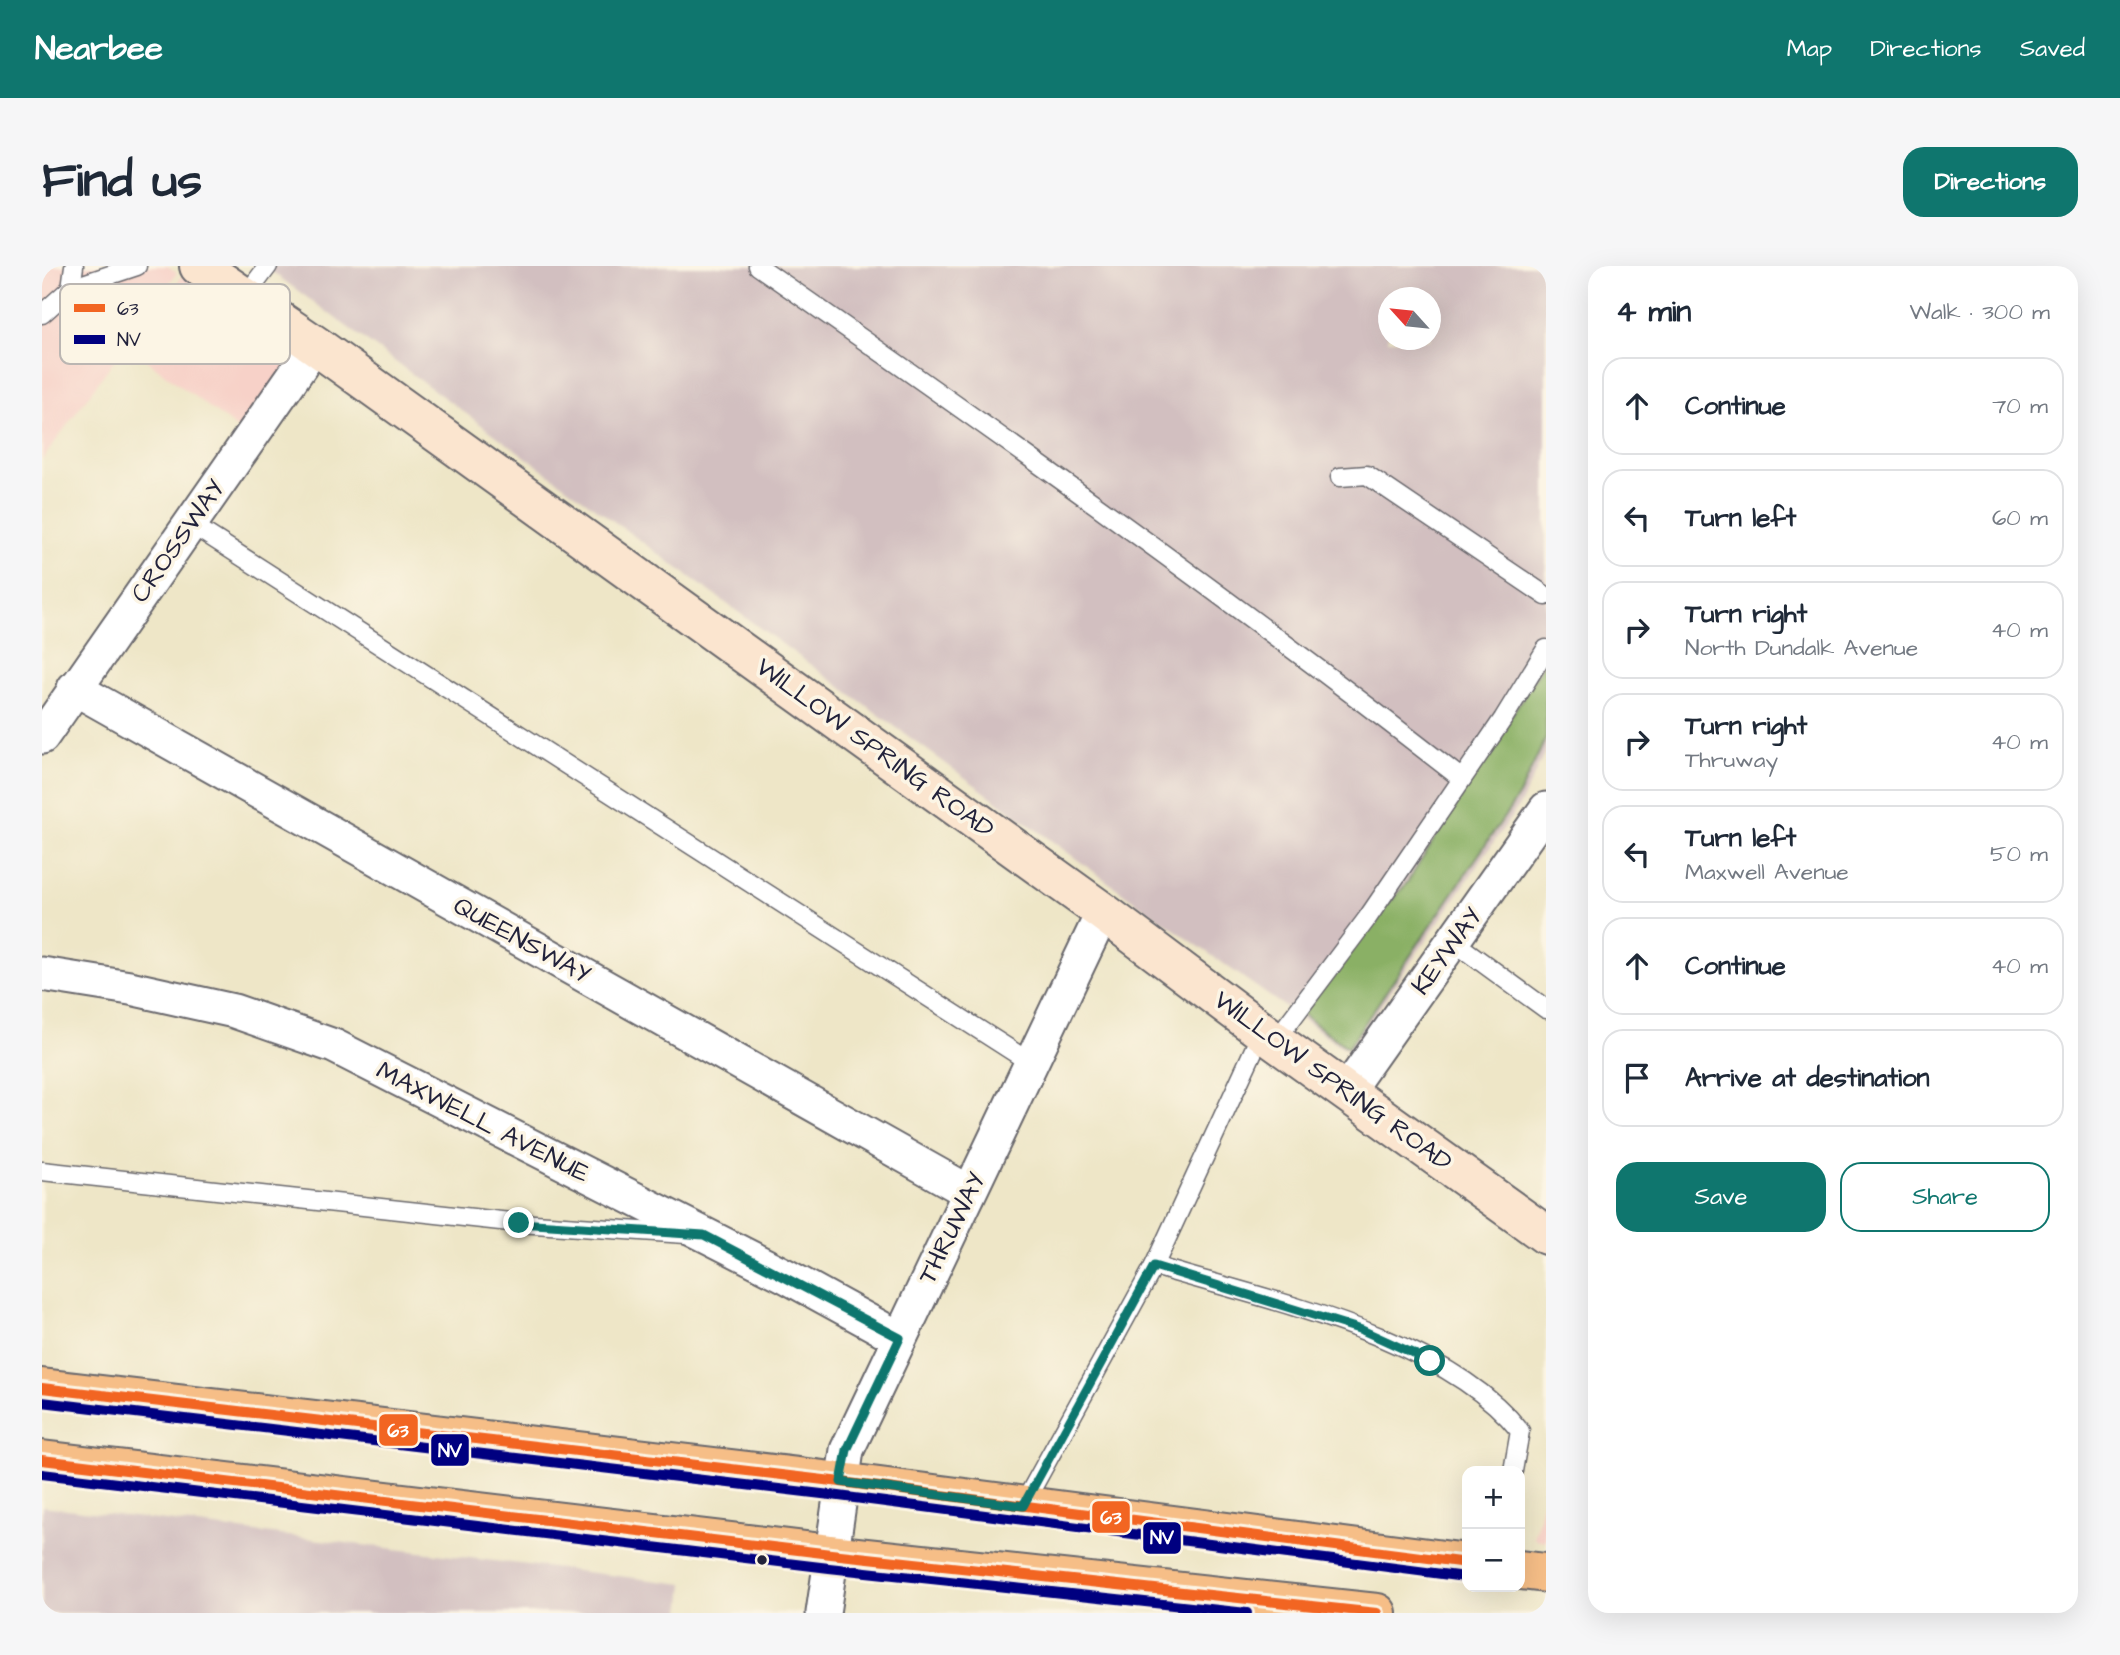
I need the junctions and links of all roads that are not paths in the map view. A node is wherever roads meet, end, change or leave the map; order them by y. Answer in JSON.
{"nodes":[{"id":1,"x":74,"y":266,"type":"edge"},
{"id":2,"x":137,"y":266,"type":"edge"},
{"id":3,"x":199,"y":266,"type":"edge"},
{"id":4,"x":268,"y":266,"type":"edge"},
{"id":5,"x":758,"y":266,"type":"edge"},
{"id":6,"x":72,"y":284,"type":"edge"},
{"id":7,"x":83,"y":284,"type":"edge"},
{"id":8,"x":224,"y":284,"type":"edge"},
{"id":9,"x":254,"y":284,"type":"edge"},
{"id":10,"x":60,"y":298,"type":"edge"},
{"id":11,"x":42,"y":314,"type":"edge"},
{"id":12,"x":290,"y":328,"type":"edge"},
{"id":13,"x":315,"y":345,"type":"junction"},
{"id":14,"x":1340,"y":477,"type":"dead end"},
{"id":15,"x":191,"y":524,"type":"junction"},
{"id":16,"x":1546,"y":596,"type":"edge"},
{"id":17,"x":1546,"y":649,"type":"edge"},
{"id":18,"x":74,"y":688,"type":"junction"},
{"id":19,"x":42,"y":737,"type":"edge"},
{"id":20,"x":1462,"y":779,"type":"junction"},
{"id":21,"x":1545,"y":811,"type":"edge"},
{"id":22,"x":1103,"y":912,"type":"junction"},
{"id":23,"x":1454,"y":942,"type":"junction"},
{"id":24,"x":42,"y":974,"type":"edge"},
{"id":25,"x":1546,"y":1009,"type":"edge"},
{"id":26,"x":1269,"y":1037,"type":"junction"},
{"id":27,"x":1031,"y":1063,"type":"junction"},
{"id":28,"x":1346,"y":1092,"type":"junction"},
{"id":29,"x":42,"y":1171,"type":"edge"},
{"id":30,"x":969,"y":1192,"type":"junction"},
{"id":31,"x":704,"y":1235,"type":"junction"},
{"id":32,"x":1546,"y":1235,"type":"edge"},
{"id":33,"x":1154,"y":1266,"type":"junction"},
{"id":34,"x":900,"y":1338,"type":"junction"},
{"id":35,"x":42,"y":1388,"type":"edge"},
{"id":36,"x":42,"y":1460,"type":"edge"},
{"id":37,"x":1514,"y":1466,"type":"edge"},
{"id":38,"x":841,"y":1482,"type":"junction"},
{"id":39,"x":1023,"y":1506,"type":"junction"},
{"id":40,"x":831,"y":1554,"type":"junction"},
{"id":41,"x":1462,"y":1562,"type":"edge"},
{"id":42,"x":1525,"y":1571,"type":"edge"},
{"id":43,"x":1546,"y":1573,"type":"edge"},
{"id":44,"x":823,"y":1613,"type":"edge"},
{"id":45,"x":1377,"y":1613,"type":"edge"}],
"edges":[{"from":1,"to":6,"type":"lane"},
{"from":2,"to":7,"type":"lane"},
{"from":3,"to":8,"type":"street","name":"WILLOW SPRING ROAD"},
{"from":4,"to":9,"type":"lane"},
{"from":5,"to":20,"type":"lane"},
{"from":10,"to":11,"type":"lane"},
{"from":12,"to":13,"type":"street","name":"WILLOW SPRING ROAD"},
{"from":13,"to":15,"type":"street","name":"CROSSWAY"},
{"from":13,"to":22,"type":"street","name":"WILLOW SPRING ROAD"},
{"from":14,"to":16,"type":"lane"},
{"from":15,"to":18,"type":"street","name":"CROSSWAY"},
{"from":15,"to":27,"type":"lane"},
{"from":17,"to":20,"type":"lane"},
{"from":18,"to":19,"type":"street","name":"CROSSWAY"},
{"from":18,"to":30,"type":"street","name":"QUEENSWAY"},
{"from":20,"to":26,"type":"lane"},
{"from":21,"to":23,"type":"street","name":"KEYWAY"},
{"from":22,"to":26,"type":"street","name":"WILLOW SPRING ROAD"},
{"from":22,"to":27,"type":"street","name":"THRUWAY"},
{"from":23,"to":25,"type":"lane"},
{"from":23,"to":28,"type":"street","name":"KEYWAY"},
{"from":24,"to":31,"type":"street","name":"MAXWELL AVENUE"},
{"from":26,"to":28,"type":"street","name":"WILLOW SPRING ROAD"},
{"from":26,"to":33,"type":"lane"},
{"from":27,"to":30,"type":"street","name":"THRUWAY"},
{"from":28,"to":32,"type":"street","name":"WILLOW SPRING ROAD"},
{"from":29,"to":31,"type":"lane"},
{"from":30,"to":34,"type":"street","name":"THRUWAY"},
{"from":31,"to":34,"type":"street","name":"MAXWELL AVENUE"},
{"from":33,"to":37,"type":"lane"},
{"from":33,"to":39,"type":"lane"},
{"from":34,"to":38,"type":"street","name":"THRUWAY"},
{"from":35,"to":38,"type":"main road"},
{"from":36,"to":40,"type":"main road"},
{"from":38,"to":39,"type":"main road"},
{"from":38,"to":40,"type":"street","name":"THRUWAY"},
{"from":39,"to":41,"type":"main road"},
{"from":40,"to":44,"type":"street","name":"THRUWAY"},
{"from":40,"to":45,"type":"main road"},
{"from":42,"to":43,"type":"main road"}]}
